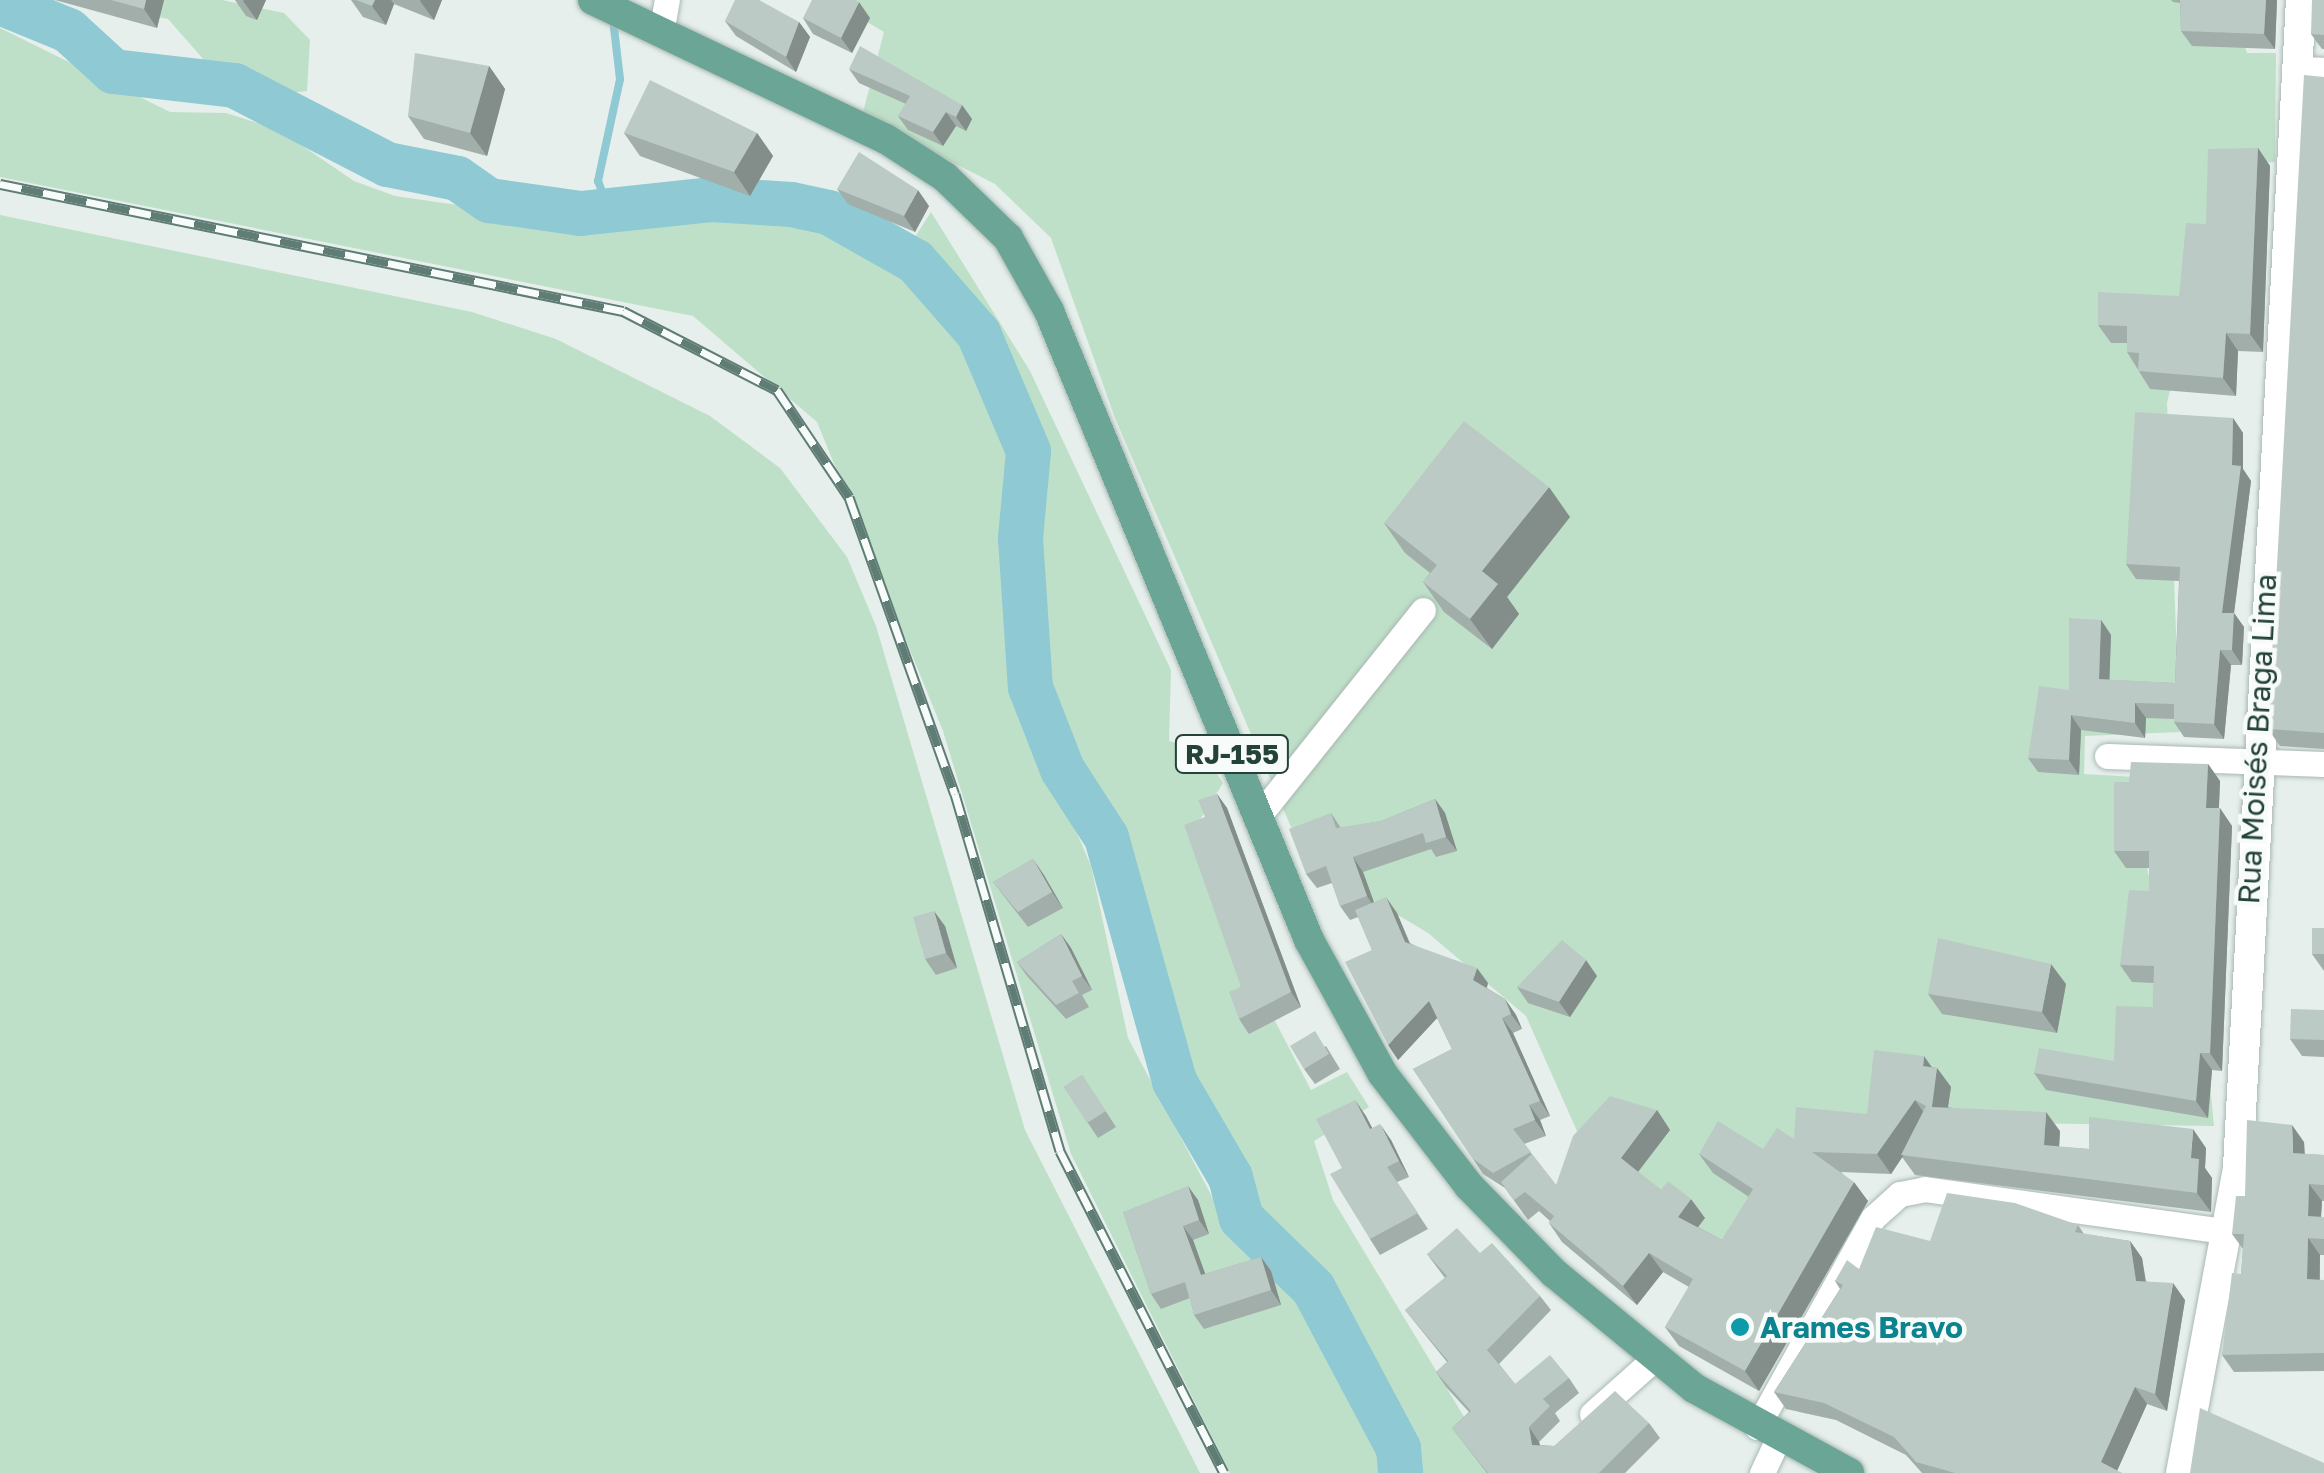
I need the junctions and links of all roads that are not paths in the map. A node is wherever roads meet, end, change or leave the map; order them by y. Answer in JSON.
{"nodes":[{"id":1,"x":593,"y":0,"type":"edge"},
{"id":2,"x":667,"y":0,"type":"edge"},
{"id":3,"x":2301,"y":0,"type":"edge"},
{"id":4,"x":658,"y":32,"type":"junction"},
{"id":5,"x":2311,"y":70,"type":"edge"},
{"id":6,"x":1423,"y":610,"type":"edge"},
{"id":7,"x":2107,"y":756,"type":"dead end"},
{"id":8,"x":2254,"y":758,"type":"junction"},
{"id":9,"x":2324,"y":764,"type":"edge"},
{"id":10,"x":1257,"y":818,"type":"junction"},
{"id":11,"x":2230,"y":1232,"type":"junction"},
{"id":12,"x":1655,"y":1358,"type":"junction"},
{"id":13,"x":1768,"y":1433,"type":"junction"},
{"id":14,"x":1568,"y":1435,"type":"edge"},
{"id":15,"x":1762,"y":1473,"type":"edge"},
{"id":16,"x":1849,"y":1473,"type":"edge"},
{"id":17,"x":2181,"y":1473,"type":"edge"}],
"edges":[{"from":1,"to":4,"type":"main road","number":"RJ-155"},
{"from":2,"to":4,"type":"street"},
{"from":3,"to":5,"type":"street","name":"Rua Moisés Braga Lima"},
{"from":4,"to":10,"type":"main road","number":"RJ-155"},
{"from":5,"to":8,"type":"street","name":"Rua Moisés Braga Lima"},
{"from":6,"to":10,"type":"street"},
{"from":7,"to":8,"type":"street"},
{"from":8,"to":9,"type":"street"},
{"from":8,"to":11,"type":"street","name":"Rua Moisés Braga Lima"},
{"from":10,"to":12,"type":"main road","number":"RJ-155"},
{"from":11,"to":13,"type":"street"},
{"from":11,"to":17,"type":"street","name":"Rua Moisés Braga Lima"},
{"from":12,"to":13,"type":"main road","number":"RJ-155"},
{"from":12,"to":14,"type":"street"},
{"from":13,"to":15,"type":"street"},
{"from":13,"to":16,"type":"main road","number":"RJ-155"}]}
